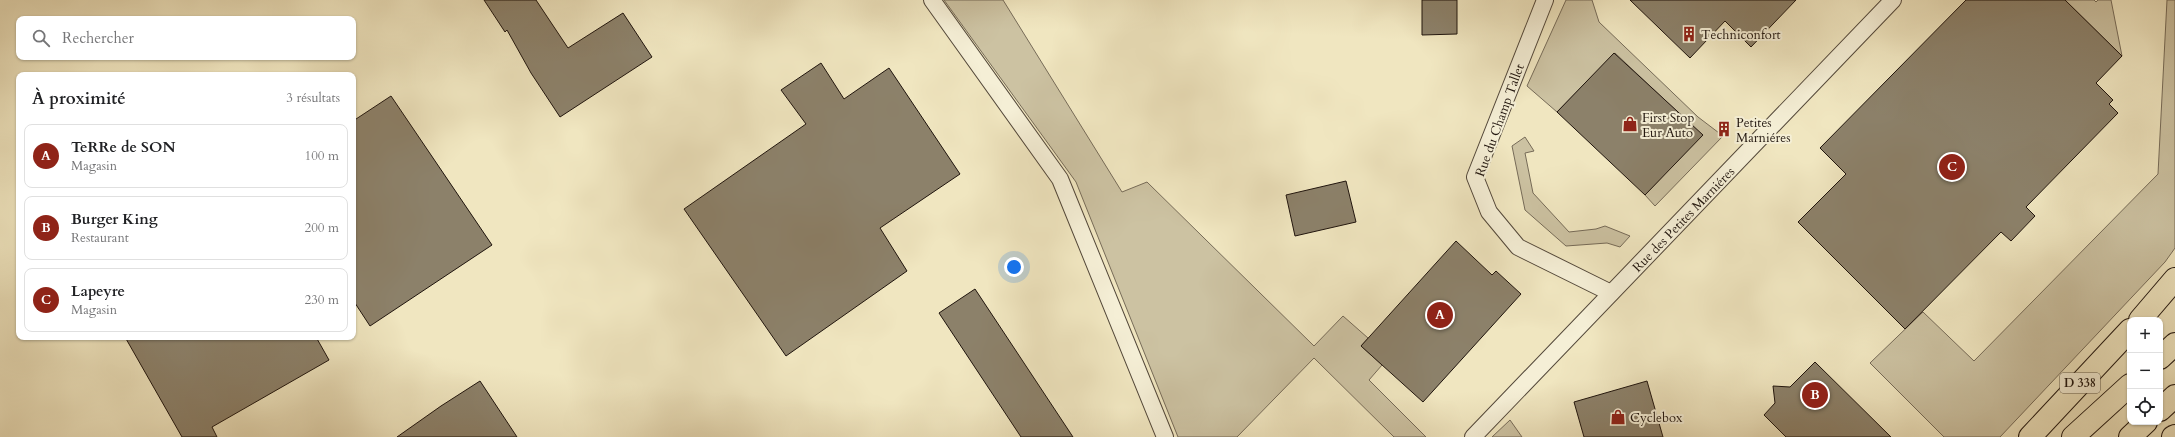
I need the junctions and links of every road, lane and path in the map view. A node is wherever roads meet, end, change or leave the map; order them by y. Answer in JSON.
{"nodes":[{"id":1,"x":932,"y":0,"type":"edge"},
{"id":2,"x":1545,"y":0,"type":"edge"},
{"id":3,"x":1893,"y":0,"type":"edge"},
{"id":4,"x":2175,"y":279,"type":"edge"},
{"id":5,"x":1611,"y":293,"type":"junction"},
{"id":6,"x":2143,"y":317,"type":"edge"},
{"id":7,"x":2127,"y":333,"type":"edge"},
{"id":8,"x":2175,"y":344,"type":"edge"},
{"id":9,"x":2163,"y":355,"type":"edge"},
{"id":10,"x":2127,"y":388,"type":"edge"},
{"id":11,"x":2175,"y":396,"type":"edge"},
{"id":12,"x":2163,"y":407,"type":"edge"},
{"id":13,"x":2143,"y":425,"type":"edge"},
{"id":14,"x":1165,"y":437,"type":"edge"},
{"id":15,"x":1473,"y":437,"type":"edge"},
{"id":16,"x":2030,"y":437,"type":"edge"},
{"id":17,"x":2074,"y":437,"type":"edge"},
{"id":18,"x":2130,"y":437,"type":"edge"}],
"edges":[{"from":1,"to":14,"type":"lane"},
{"from":2,"to":5,"type":"lane","name":"Rue du Champ Tallet"},
{"from":3,"to":5,"type":"lane","name":"Rue des Petites Marniéres"},
{"from":4,"to":6,"type":"main road"},
{"from":5,"to":15,"type":"lane","name":"Rue des Petites Marniéres"},
{"from":7,"to":16,"type":"main road","number":"D 338"},
{"from":8,"to":9,"type":"main road"},
{"from":10,"to":17,"type":"main road","number":"D 338"},
{"from":11,"to":12,"type":"main road"},
{"from":13,"to":18,"type":"main road"}]}
